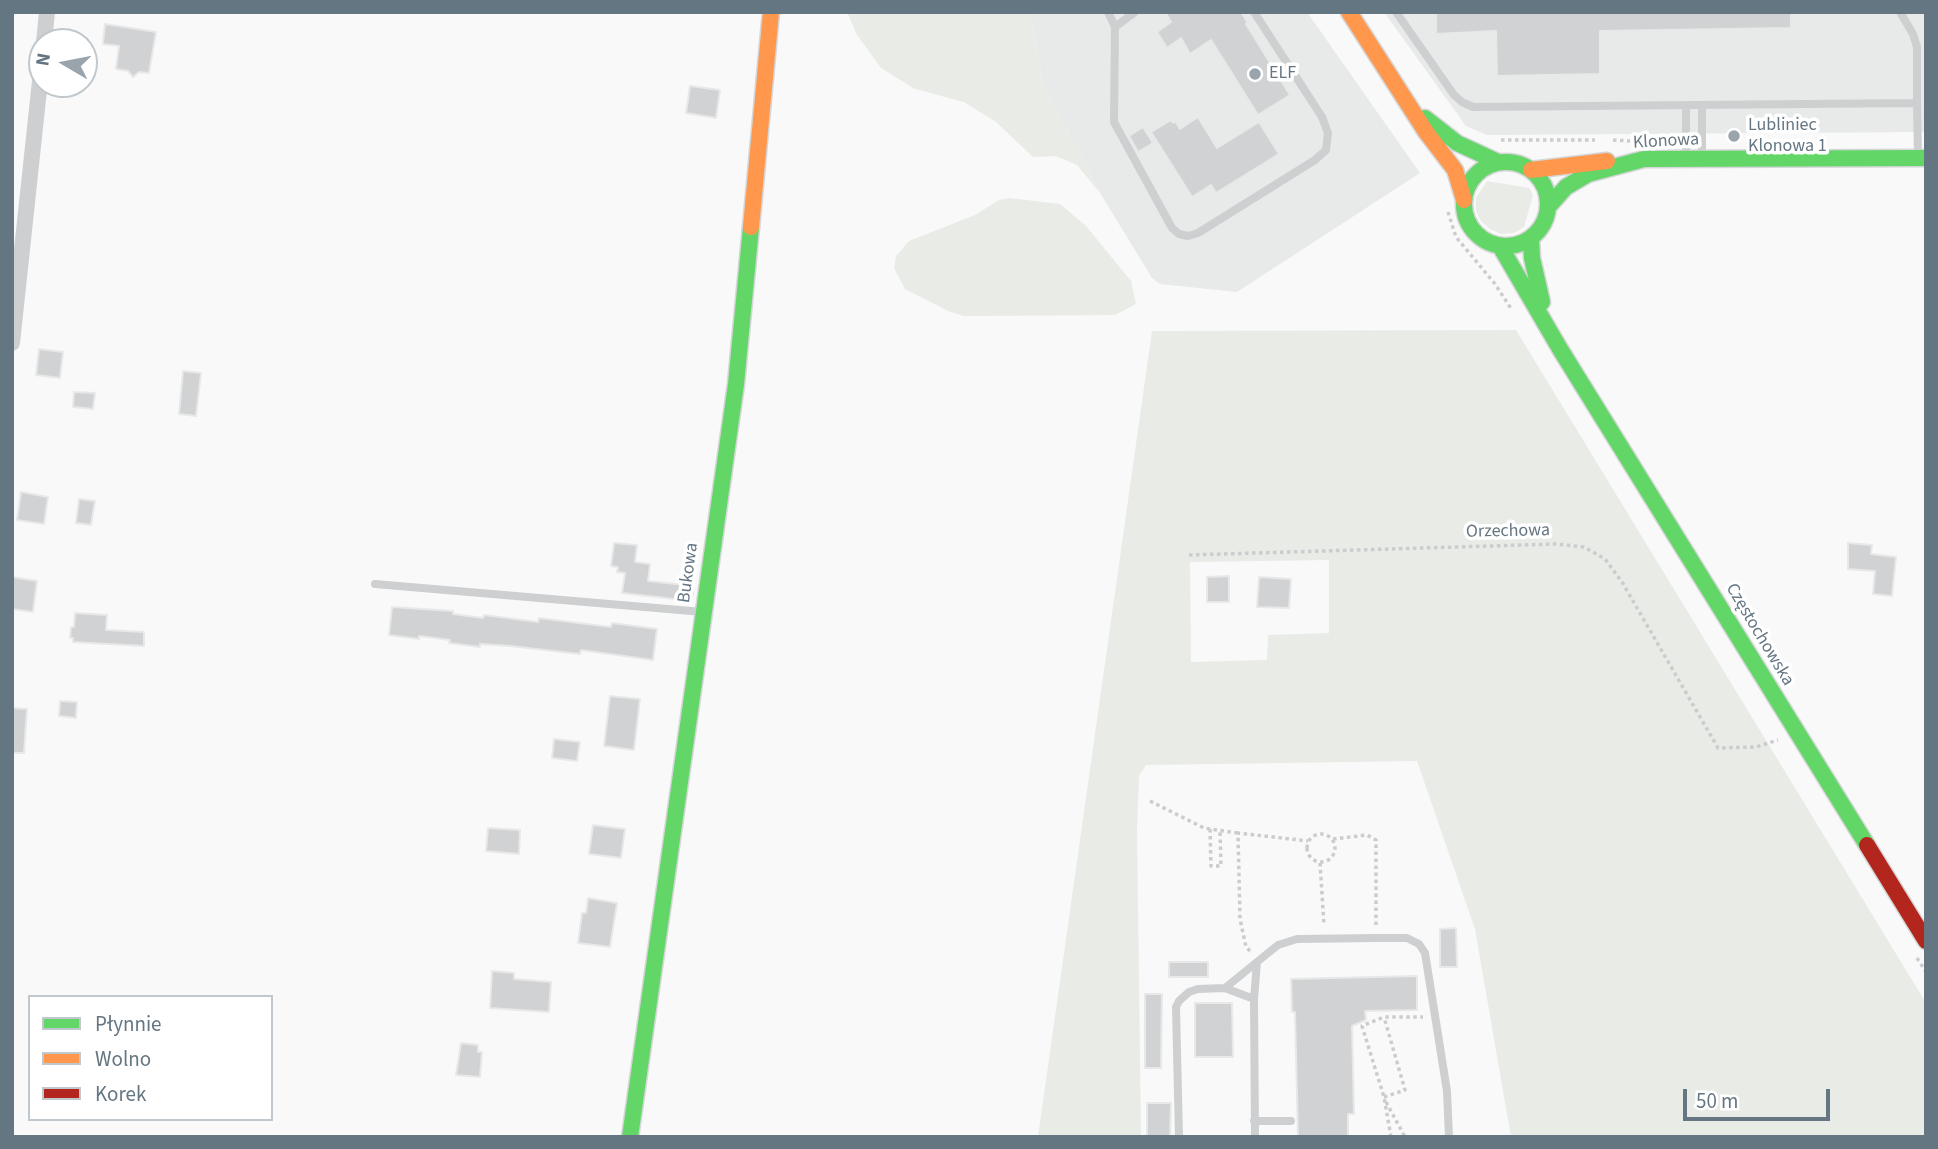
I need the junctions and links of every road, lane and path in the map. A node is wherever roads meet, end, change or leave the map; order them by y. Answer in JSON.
{"nodes":[{"id":1,"x":771,"y":12,"type":"edge"},
{"id":2,"x":1108,"y":12,"type":"edge"},
{"id":3,"x":1135,"y":12,"type":"edge"},
{"id":4,"x":1254,"y":12,"type":"edge"},
{"id":5,"x":1349,"y":12,"type":"edge"},
{"id":6,"x":1396,"y":12,"type":"edge"},
{"id":7,"x":1900,"y":12,"type":"edge"},
{"id":8,"x":1115,"y":27,"type":"junction"},
{"id":9,"x":38,"y":98,"type":"edge"},
{"id":10,"x":1407,"y":103,"type":"junction"},
{"id":11,"x":1917,"y":103,"type":"junction"},
{"id":12,"x":1702,"y":105,"type":"junction"},
{"id":13,"x":1686,"y":106,"type":"junction"},
{"id":14,"x":1922,"y":158,"type":"edge"},
{"id":15,"x":1644,"y":159,"type":"junction"},
{"id":16,"x":1694,"y":159,"type":"junction"},
{"id":17,"x":1498,"y":162,"type":"junction"},
{"id":18,"x":1531,"y":170,"type":"junction"},
{"id":19,"x":1464,"y":200,"type":"junction"},
{"id":20,"x":1549,"y":206,"type":"junction"},
{"id":21,"x":1531,"y":239,"type":"junction"},
{"id":22,"x":1500,"y":246,"type":"junction"},
{"id":23,"x":12,"y":343,"type":"edge"},
{"id":24,"x":1560,"y":349,"type":"junction"},
{"id":25,"x":1189,"y":555,"type":"dead end"},
{"id":26,"x":375,"y":584,"type":"dead end"},
{"id":27,"x":703,"y":612,"type":"junction"},
{"id":28,"x":1794,"y":729,"type":"junction"},
{"id":29,"x":1150,"y":801,"type":"dead end"},
{"id":30,"x":1210,"y":829,"type":"junction"},
{"id":31,"x":1220,"y":830,"type":"junction"},
{"id":32,"x":1238,"y":833,"type":"junction"},
{"id":33,"x":1333,"y":839,"type":"junction"},
{"id":34,"x":1308,"y":841,"type":"junction"},
{"id":35,"x":1320,"y":862,"type":"junction"},
{"id":36,"x":1376,"y":937,"type":"junction"},
{"id":37,"x":1325,"y":938,"type":"junction"},
{"id":38,"x":1926,"y":941,"type":"edge"},
{"id":39,"x":1258,"y":961,"type":"junction"},
{"id":40,"x":1225,"y":988,"type":"junction"},
{"id":41,"x":1254,"y":999,"type":"junction"},
{"id":42,"x":1435,"y":1015,"type":"junction"},
{"id":43,"x":1384,"y":1017,"type":"junction"},
{"id":44,"x":1384,"y":1097,"type":"junction"},
{"id":45,"x":1254,"y":1121,"type":"junction"},
{"id":46,"x":1291,"y":1121,"type":"dead end"},
{"id":47,"x":630,"y":1137,"type":"edge"},
{"id":48,"x":1179,"y":1137,"type":"edge"},
{"id":49,"x":1255,"y":1137,"type":"edge"},
{"id":50,"x":1391,"y":1137,"type":"edge"},
{"id":51,"x":1405,"y":1137,"type":"edge"},
{"id":52,"x":1450,"y":1137,"type":"edge"}],
"edges":[{"from":1,"to":27,"type":"street","name":"Bukowa"},
{"from":2,"to":8,"type":"lane"},
{"from":3,"to":8,"type":"lane"},
{"from":4,"to":8,"type":"lane"},
{"from":5,"to":10,"type":"street"},
{"from":6,"to":13,"type":"lane"},
{"from":7,"to":11,"type":"lane"},
{"from":9,"to":23,"type":"street"},
{"from":10,"to":17,"type":"street"},
{"from":10,"to":19,"type":"street"},
{"from":11,"to":12,"type":"lane"},
{"from":11,"to":14,"type":"lane"},
{"from":12,"to":13,"type":"lane"},
{"from":12,"to":16,"type":"lane"},
{"from":13,"to":16,"type":"lane"},
{"from":14,"to":16,"type":"street","name":"Klonowa"},
{"from":15,"to":16,"type":"street","name":"Klonowa"},
{"from":15,"to":18,"type":"street"},
{"from":15,"to":20,"type":"street","name":"Klonowa"},
{"from":17,"to":18,"type":"street"},
{"from":17,"to":19,"type":"street"},
{"from":18,"to":20,"type":"street"},
{"from":19,"to":22,"type":"street"},
{"from":20,"to":21,"type":"street"},
{"from":21,"to":22,"type":"street"},
{"from":21,"to":24,"type":"street","name":"Częstochowska"},
{"from":22,"to":24,"type":"street","name":"Częstochowska"},
{"from":24,"to":28,"type":"street","name":"Częstochowska"},
{"from":25,"to":28,"type":"path","name":"Orzechowa"},
{"from":26,"to":27,"type":"lane"},
{"from":27,"to":47,"type":"street","name":"Bukowa"},
{"from":28,"to":38,"type":"street","name":"Częstochowska"},
{"from":29,"to":30,"type":"path"},
{"from":30,"to":31,"type":"path"},
{"from":30,"to":31,"type":"path"},
{"from":31,"to":32,"type":"path"},
{"from":32,"to":34,"type":"path"},
{"from":32,"to":39,"type":"path"},
{"from":33,"to":34,"type":"path"},
{"from":33,"to":35,"type":"path"},
{"from":33,"to":36,"type":"path"},
{"from":34,"to":35,"type":"path"},
{"from":35,"to":37,"type":"path"},
{"from":36,"to":37,"type":"lane"},
{"from":36,"to":42,"type":"lane"},
{"from":37,"to":39,"type":"lane"},
{"from":39,"to":40,"type":"lane"},
{"from":39,"to":41,"type":"lane"},
{"from":40,"to":41,"type":"lane"},
{"from":40,"to":48,"type":"lane"},
{"from":41,"to":45,"type":"lane"},
{"from":42,"to":43,"type":"path"},
{"from":42,"to":52,"type":"lane"},
{"from":43,"to":44,"type":"path"},
{"from":43,"to":44,"type":"path"},
{"from":44,"to":50,"type":"path"},
{"from":44,"to":51,"type":"path"},
{"from":45,"to":46,"type":"lane"},
{"from":45,"to":49,"type":"lane"}]}
